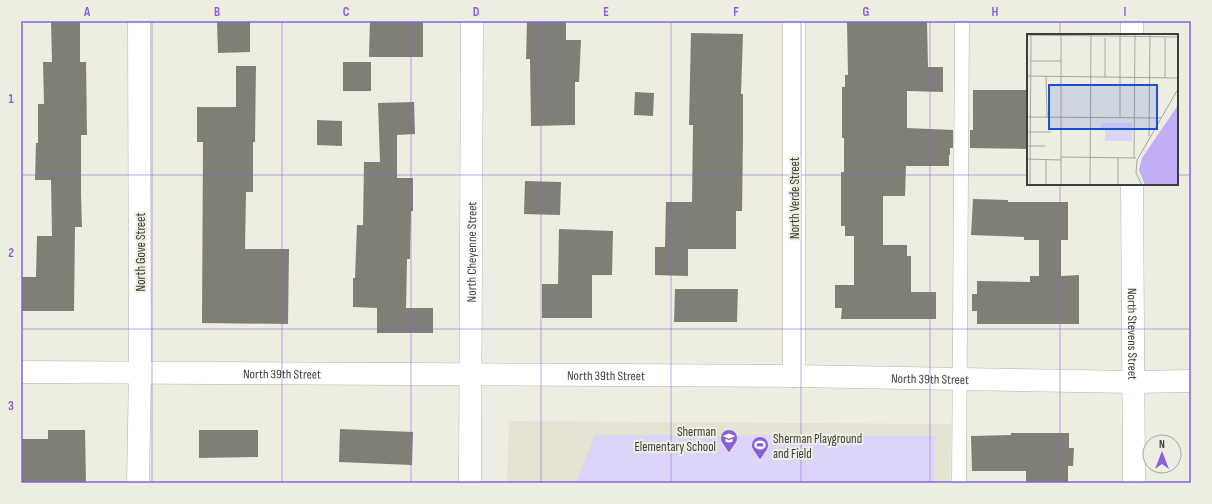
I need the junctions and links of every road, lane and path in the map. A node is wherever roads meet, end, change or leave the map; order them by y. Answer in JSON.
{"nodes":[{"id":1,"x":139,"y":21,"type":"edge"},
{"id":2,"x":472,"y":21,"type":"edge"},
{"id":3,"x":794,"y":21,"type":"edge"},
{"id":4,"x":962,"y":21,"type":"edge"},
{"id":5,"x":1132,"y":21,"type":"edge"},
{"id":6,"x":1132,"y":34,"type":"edge"},
{"id":7,"x":1132,"y":185,"type":"edge"},
{"id":8,"x":21,"y":372,"type":"edge"},
{"id":9,"x":140,"y":372,"type":"junction"},
{"id":10,"x":471,"y":374,"type":"junction"},
{"id":11,"x":794,"y":376,"type":"junction"},
{"id":12,"x":960,"y":379,"type":"junction"},
{"id":13,"x":1191,"y":381,"type":"edge"},
{"id":14,"x":1133,"y":382,"type":"junction"},
{"id":15,"x":138,"y":483,"type":"edge"},
{"id":16,"x":470,"y":483,"type":"edge"},
{"id":17,"x":960,"y":483,"type":"edge"},
{"id":18,"x":1134,"y":483,"type":"edge"}],
"edges":[{"from":1,"to":9,"type":"street","name":"North Gove Street"},
{"from":2,"to":10,"type":"street","name":"North Cheyenne Street"},
{"from":3,"to":11,"type":"street","name":"North Verde Street"},
{"from":4,"to":12,"type":"lane"},
{"from":5,"to":6,"type":"street"},
{"from":7,"to":14,"type":"street","name":"North Stevens Street"},
{"from":8,"to":9,"type":"street","name":"North 39th Street"},
{"from":9,"to":10,"type":"street","name":"North 39th Street"},
{"from":9,"to":15,"type":"street","name":"North Gove Street"},
{"from":10,"to":11,"type":"street","name":"North 39th Street"},
{"from":10,"to":16,"type":"street","name":"North Cheyenne Street"},
{"from":11,"to":12,"type":"street","name":"North 39th Street"},
{"from":12,"to":14,"type":"street","name":"North 39th Street"},
{"from":12,"to":17,"type":"lane"},
{"from":13,"to":14,"type":"street","name":"North 39th Street"},
{"from":14,"to":18,"type":"street","name":"North Stevens Street"}]}
